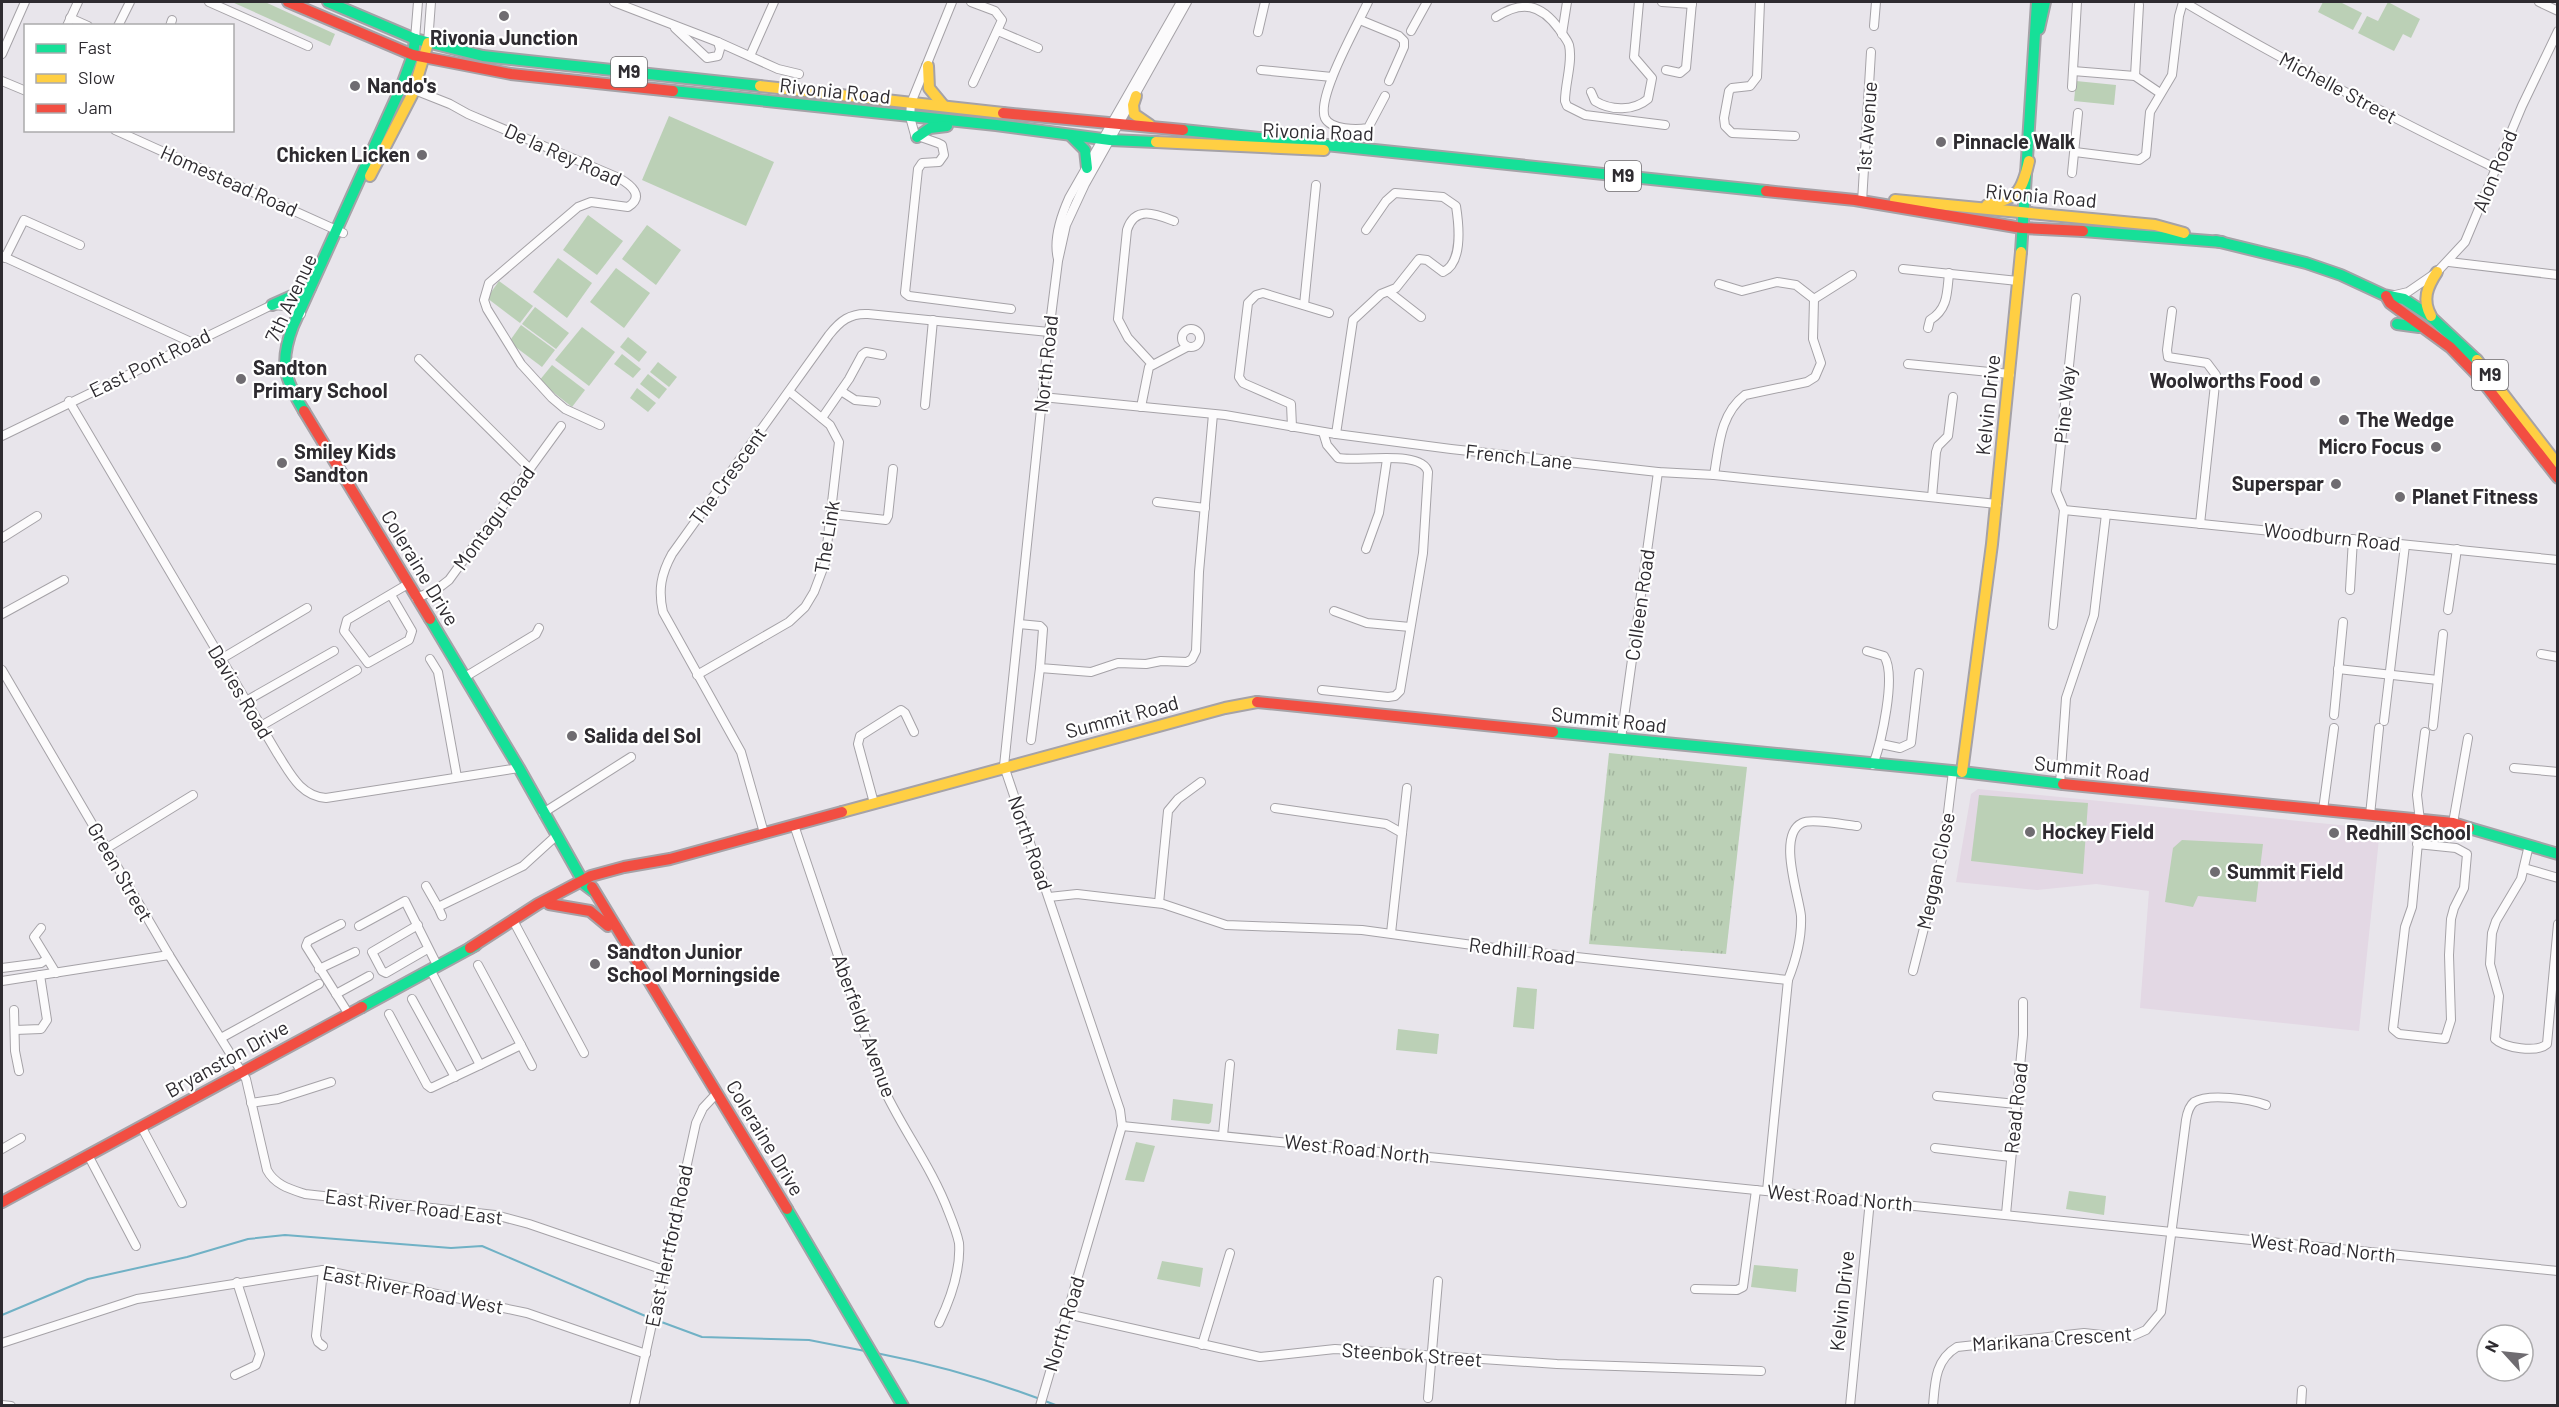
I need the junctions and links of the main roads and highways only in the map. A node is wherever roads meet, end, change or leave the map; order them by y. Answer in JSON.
{"nodes":[{"id":1,"x":288,"y":2,"type":"edge"},
{"id":2,"x":328,"y":2,"type":"edge"},
{"id":3,"x":2037,"y":2,"type":"edge"},
{"id":4,"x":2045,"y":2,"type":"edge"},
{"id":5,"x":415,"y":39,"type":"junction"},
{"id":6,"x":2036,"y":40,"type":"junction"},
{"id":7,"x":428,"y":43,"type":"junction"},
{"id":8,"x":412,"y":55,"type":"junction"},
{"id":9,"x":426,"y":58,"type":"junction"},
{"id":10,"x":928,"y":66,"type":"road end"},
{"id":11,"x":1136,"y":96,"type":"road end"},
{"id":12,"x":942,"y":105,"type":"junction"},
{"id":13,"x":996,"y":126,"type":"junction"},
{"id":14,"x":1155,"y":127,"type":"junction"},
{"id":15,"x":1068,"y":135,"type":"junction"},
{"id":16,"x":917,"y":138,"type":"road end"},
{"id":17,"x":1392,"y":151,"type":"junction"},
{"id":18,"x":2029,"y":161,"type":"junction"},
{"id":19,"x":1087,"y":168,"type":"road end"},
{"id":20,"x":1859,"y":200,"type":"junction"},
{"id":21,"x":1971,"y":208,"type":"junction"},
{"id":22,"x":2024,"y":212,"type":"junction"},
{"id":23,"x":2022,"y":228,"type":"junction"},
{"id":24,"x":339,"y":231,"type":"junction"},
{"id":25,"x":2222,"y":242,"type":"junction"},
{"id":26,"x":2437,"y":272,"type":"road end"},
{"id":27,"x":310,"y":288,"type":"junction"},
{"id":28,"x":272,"y":305,"type":"road end"},
{"id":29,"x":2397,"y":324,"type":"dead end"},
{"id":30,"x":2431,"y":325,"type":"junction"},
{"id":31,"x":283,"y":358,"type":"junction"},
{"id":32,"x":2558,"y":465,"type":"edge"},
{"id":33,"x":2558,"y":478,"type":"edge"},
{"id":34,"x":1957,"y":771,"type":"junction"},
{"id":35,"x":2558,"y":854,"type":"edge"},
{"id":36,"x":588,"y":883,"type":"junction"},
{"id":37,"x":549,"y":904,"type":"junction"},
{"id":38,"x":618,"y":933,"type":"junction"},
{"id":39,"x":470,"y":948,"type":"junction"},
{"id":40,"x":2,"y":1202,"type":"edge"},
{"id":41,"x":903,"y":1406,"type":"edge"}],
"edges":[{"from":1,"to":8,"type":"main road","name":"Rivonia Road","number":"M9"},
{"from":2,"to":5,"type":"main road","name":"Rivonia Road","number":"M9"},
{"from":3,"to":6,"type":"main road","name":"Kelvin Drive"},
{"from":4,"to":6,"type":"main road","name":"Kelvin Drive"},
{"from":5,"to":7,"type":"main road","name":"Rivonia Road","number":"M9"},
{"from":5,"to":8,"type":"main road","name":"7th Avenue"},
{"from":6,"to":18,"type":"main road","name":"Kelvin Drive"},
{"from":7,"to":9,"type":"main road","name":"7th Avenue"},
{"from":7,"to":12,"type":"main road","name":"Rivonia Road","number":"M9"},
{"from":8,"to":9,"type":"main road","name":"Rivonia Road","number":"M9"},
{"from":8,"to":24,"type":"main road","name":"7th Avenue"},
{"from":9,"to":13,"type":"main road","name":"Rivonia Road","number":"M9"},
{"from":9,"to":24,"type":"main road","name":"7th Avenue"},
{"from":10,"to":12,"type":"main road"},
{"from":11,"to":14,"type":"main road"},
{"from":12,"to":14,"type":"main road","name":"Rivonia Road","number":"M9"},
{"from":13,"to":15,"type":"main road","name":"Rivonia Road","number":"M9"},
{"from":13,"to":16,"type":"main road"},
{"from":14,"to":17,"type":"main road","name":"Rivonia Road","number":"M9"},
{"from":15,"to":17,"type":"main road","name":"Rivonia Road","number":"M9"},
{"from":15,"to":19,"type":"main road"},
{"from":17,"to":20,"type":"main road","name":"Rivonia Road","number":"M9"},
{"from":18,"to":21,"type":"main road"},
{"from":18,"to":22,"type":"main road","name":"Kelvin Drive"},
{"from":20,"to":21,"type":"main road","name":"Rivonia Road","number":"M9"},
{"from":20,"to":23,"type":"main road","name":"Rivonia Road","number":"M9"},
{"from":21,"to":22,"type":"main road","name":"Rivonia Road","number":"M9"},
{"from":22,"to":23,"type":"main road","name":"Kelvin Drive"},
{"from":22,"to":25,"type":"main road","name":"Rivonia Road","number":"M9"},
{"from":23,"to":25,"type":"main road","name":"Rivonia Road","number":"M9"},
{"from":23,"to":34,"type":"main road","name":"Kelvin Drive"},
{"from":24,"to":27,"type":"main road","name":"7th Avenue"},
{"from":24,"to":31,"type":"main road","name":"7th Avenue"},
{"from":25,"to":30,"type":"main road","name":"Rivonia Road","number":"M9"},
{"from":26,"to":30,"type":"main road"},
{"from":27,"to":28,"type":"main road"},
{"from":27,"to":31,"type":"main road","name":"7th Avenue"},
{"from":29,"to":30,"type":"main road"},
{"from":30,"to":32,"type":"main road","name":"Rivonia Road","number":"M9"},
{"from":30,"to":33,"type":"main road","name":"Rivonia Road","number":"M9"},
{"from":31,"to":36,"type":"main road","name":"Coleraine Drive"},
{"from":34,"to":35,"type":"main road","name":"Summit Road"},
{"from":34,"to":36,"type":"main road","name":"Summit Road"},
{"from":36,"to":37,"type":"main road","name":"Bryanston Drive"},
{"from":36,"to":38,"type":"main road","name":"Coleraine Drive"},
{"from":36,"to":39,"type":"main road","name":"Bryanston Drive"},
{"from":37,"to":38,"type":"main road"},
{"from":37,"to":39,"type":"main road","name":"Bryanston Drive"},
{"from":38,"to":41,"type":"main road","name":"Coleraine Drive"},
{"from":39,"to":40,"type":"main road","name":"Bryanston Drive"}]}
